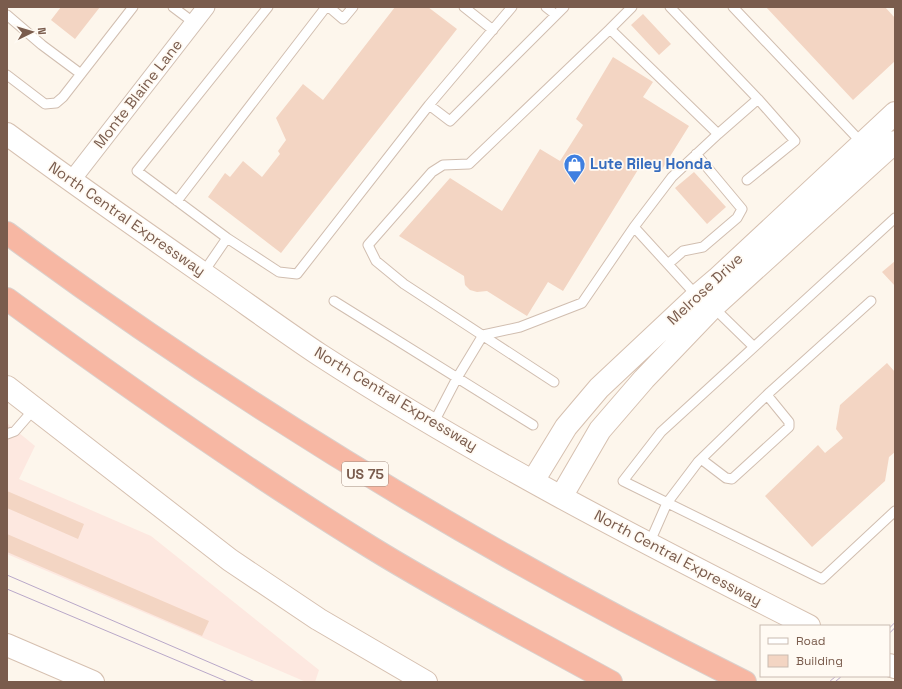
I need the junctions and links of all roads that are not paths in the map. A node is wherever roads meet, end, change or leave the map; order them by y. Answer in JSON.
{"nodes":[{"id":1,"x":10,"y":7,"type":"edge"},
{"id":2,"x":133,"y":7,"type":"edge"},
{"id":3,"x":173,"y":7,"type":"edge"},
{"id":4,"x":206,"y":7,"type":"edge"},
{"id":5,"x":268,"y":7,"type":"edge"},
{"id":6,"x":328,"y":7,"type":"edge"},
{"id":7,"x":353,"y":7,"type":"edge"},
{"id":8,"x":464,"y":7,"type":"edge"},
{"id":9,"x":512,"y":7,"type":"edge"},
{"id":10,"x":546,"y":7,"type":"edge"},
{"id":11,"x":564,"y":7,"type":"edge"},
{"id":12,"x":632,"y":7,"type":"edge"},
{"id":13,"x":670,"y":7,"type":"edge"},
{"id":14,"x":733,"y":7,"type":"edge"},
{"id":15,"x":7,"y":10,"type":"edge"},
{"id":16,"x":7,"y":15,"type":"edge"},
{"id":17,"x":556,"y":15,"type":"junction"},
{"id":18,"x":193,"y":22,"type":"junction"},
{"id":19,"x":610,"y":28,"type":"junction"},
{"id":20,"x":493,"y":30,"type":"junction"},
{"id":21,"x":81,"y":74,"type":"junction"},
{"id":22,"x":7,"y":76,"type":"edge"},
{"id":23,"x":758,"y":99,"type":"junction"},
{"id":24,"x":429,"y":105,"type":"junction"},
{"id":25,"x":895,"y":113,"type":"edge"},
{"id":26,"x":7,"y":134,"type":"edge"},
{"id":27,"x":718,"y":134,"type":"junction"},
{"id":28,"x":895,"y":142,"type":"edge"},
{"id":29,"x":862,"y":144,"type":"junction"},
{"id":30,"x":696,"y":154,"type":"junction"},
{"id":31,"x":747,"y":180,"type":"dead end"},
{"id":32,"x":71,"y":181,"type":"junction"},
{"id":33,"x":177,"y":201,"type":"junction"},
{"id":34,"x":895,"y":218,"type":"edge"},
{"id":35,"x":634,"y":227,"type":"junction"},
{"id":36,"x":7,"y":232,"type":"edge"},
{"id":37,"x":227,"y":238,"type":"junction"},
{"id":38,"x":668,"y":264,"type":"junction"},
{"id":39,"x":203,"y":273,"type":"junction"},
{"id":40,"x":7,"y":299,"type":"edge"},
{"id":41,"x":871,"y":300,"type":"dead end"},
{"id":42,"x":334,"y":301,"type":"dead end"},
{"id":43,"x":705,"y":301,"type":"junction"},
{"id":44,"x":483,"y":335,"type":"junction"},
{"id":45,"x":754,"y":347,"type":"junction"},
{"id":46,"x":457,"y":378,"type":"junction"},
{"id":47,"x":554,"y":382,"type":"dead end"},
{"id":48,"x":7,"y":387,"type":"edge"},
{"id":49,"x":767,"y":395,"type":"junction"},
{"id":50,"x":34,"y":408,"type":"junction"},
{"id":51,"x":433,"y":424,"type":"junction"},
{"id":52,"x":533,"y":425,"type":"dead end"},
{"id":53,"x":7,"y":434,"type":"edge"},
{"id":54,"x":701,"y":459,"type":"junction"},
{"id":55,"x":533,"y":481,"type":"junction"},
{"id":56,"x":561,"y":497,"type":"junction"},
{"id":57,"x":667,"y":503,"type":"junction"},
{"id":58,"x":895,"y":511,"type":"edge"},
{"id":59,"x":649,"y":545,"type":"junction"},
{"id":60,"x":807,"y":625,"type":"edge"},
{"id":61,"x":7,"y":645,"type":"edge"},
{"id":62,"x":93,"y":682,"type":"edge"},
{"id":63,"x":426,"y":682,"type":"edge"},
{"id":64,"x":611,"y":682,"type":"edge"},
{"id":65,"x":744,"y":682,"type":"edge"}],
"edges":[{"from":1,"to":15,"type":"lane"},
{"from":2,"to":21,"type":"lane"},
{"from":3,"to":18,"type":"lane"},
{"from":4,"to":18,"type":"street","name":"Monte Blaine Lane"},
{"from":5,"to":33,"type":"lane"},
{"from":6,"to":7,"type":"lane"},
{"from":6,"to":33,"type":"lane"},
{"from":8,"to":20,"type":"lane"},
{"from":9,"to":20,"type":"lane"},
{"from":10,"to":17,"type":"lane"},
{"from":11,"to":17,"type":"lane"},
{"from":12,"to":19,"type":"lane"},
{"from":13,"to":23,"type":"lane"},
{"from":14,"to":29,"type":"lane"},
{"from":16,"to":21,"type":"lane"},
{"from":17,"to":24,"type":"lane"},
{"from":18,"to":32,"type":"street","name":"Monte Blaine Lane"},
{"from":19,"to":27,"type":"lane"},
{"from":19,"to":44,"type":"lane"},
{"from":20,"to":24,"type":"lane"},
{"from":21,"to":22,"type":"lane"},
{"from":23,"to":27,"type":"lane"},
{"from":23,"to":31,"type":"lane"},
{"from":24,"to":37,"type":"lane"},
{"from":25,"to":29,"type":"main road","name":"Melrose Drive"},
{"from":26,"to":32,"type":"main road","name":"North Central Expressway"},
{"from":27,"to":30,"type":"lane"},
{"from":28,"to":43,"type":"main road","name":"Melrose Drive"},
{"from":29,"to":43,"type":"main road","name":"Melrose Drive"},
{"from":30,"to":35,"type":"lane"},
{"from":30,"to":38,"type":"lane"},
{"from":32,"to":39,"type":"main road","name":"North Central Expressway"},
{"from":33,"to":37,"type":"lane"},
{"from":34,"to":45,"type":"lane"},
{"from":35,"to":38,"type":"lane"},
{"from":35,"to":44,"type":"lane"},
{"from":36,"to":65,"type":"highway","number":"US 75"},
{"from":37,"to":39,"type":"lane"},
{"from":38,"to":43,"type":"lane"},
{"from":39,"to":51,"type":"main road","name":"North Central Expressway"},
{"from":40,"to":64,"type":"highway"},
{"from":41,"to":49,"type":"lane"},
{"from":42,"to":46,"type":"lane"},
{"from":43,"to":45,"type":"lane"},
{"from":43,"to":55,"type":"main road","name":"Melrose Drive"},
{"from":43,"to":56,"type":"main road","name":"Melrose Drive"},
{"from":44,"to":46,"type":"lane"},
{"from":44,"to":47,"type":"lane"},
{"from":45,"to":57,"type":"lane"},
{"from":46,"to":51,"type":"lane"},
{"from":46,"to":52,"type":"lane"},
{"from":48,"to":50,"type":"main road"},
{"from":49,"to":54,"type":"lane"},
{"from":49,"to":54,"type":"lane"},
{"from":50,"to":53,"type":"lane"},
{"from":50,"to":63,"type":"main road"},
{"from":51,"to":55,"type":"main road","name":"North Central Expressway"},
{"from":54,"to":57,"type":"lane"},
{"from":55,"to":56,"type":"main road","name":"North Central Expressway"},
{"from":56,"to":59,"type":"main road","name":"North Central Expressway"},
{"from":57,"to":58,"type":"lane"},
{"from":57,"to":59,"type":"lane"},
{"from":59,"to":60,"type":"main road","name":"North Central Expressway"},
{"from":61,"to":62,"type":"main road"}]}
